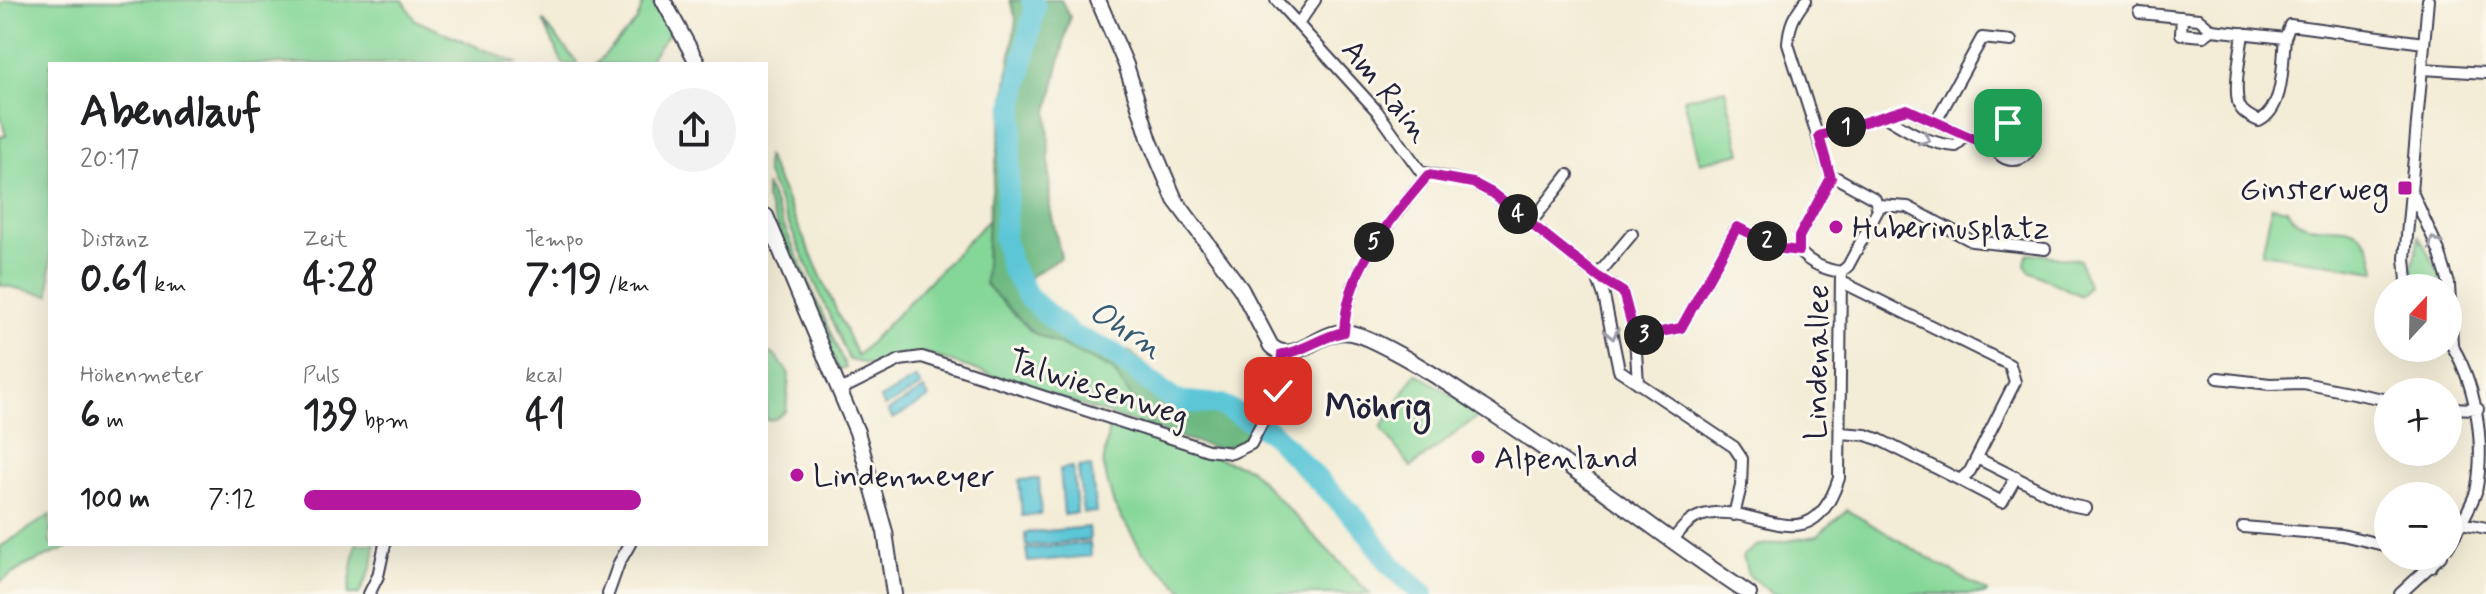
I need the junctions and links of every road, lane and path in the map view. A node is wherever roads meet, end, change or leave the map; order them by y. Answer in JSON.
{"nodes":[{"id":1,"x":663,"y":0,"type":"edge"},
{"id":2,"x":1098,"y":0,"type":"edge"},
{"id":3,"x":1276,"y":0,"type":"edge"},
{"id":4,"x":1315,"y":0,"type":"edge"},
{"id":5,"x":1806,"y":0,"type":"edge"},
{"id":6,"x":2428,"y":0,"type":"edge"},
{"id":7,"x":2140,"y":13,"type":"dead end"},
{"id":8,"x":2182,"y":17,"type":"junction"},
{"id":9,"x":1298,"y":24,"type":"junction"},
{"id":10,"x":2212,"y":30,"type":"junction"},
{"id":11,"x":2243,"y":33,"type":"junction"},
{"id":12,"x":2285,"y":38,"type":"junction"},
{"id":13,"x":2011,"y":41,"type":"dead end"},
{"id":14,"x":2424,"y":43,"type":"junction"},
{"id":15,"x":697,"y":62,"type":"edge"},
{"id":16,"x":2423,"y":69,"type":"junction"},
{"id":17,"x":2486,"y":73,"type":"edge"},
{"id":18,"x":1884,"y":116,"type":"junction"},
{"id":19,"x":1936,"y":121,"type":"junction"},
{"id":20,"x":1966,"y":135,"type":"junction"},
{"id":21,"x":1819,"y":136,"type":"junction"},
{"id":22,"x":1994,"y":145,"type":"dead end"},
{"id":23,"x":1428,"y":175,"type":"junction"},
{"id":24,"x":1568,"y":175,"type":"dead end"},
{"id":25,"x":1831,"y":178,"type":"junction"},
{"id":26,"x":2411,"y":190,"type":"junction"},
{"id":27,"x":1878,"y":205,"type":"junction"},
{"id":28,"x":768,"y":221,"type":"edge"},
{"id":29,"x":1530,"y":224,"type":"junction"},
{"id":30,"x":1632,"y":234,"type":"dead end"},
{"id":31,"x":2045,"y":249,"type":"dead end"},
{"id":32,"x":1799,"y":251,"type":"junction"},
{"id":33,"x":2406,"y":274,"type":"edge"},
{"id":34,"x":2446,"y":274,"type":"edge"},
{"id":35,"x":1597,"y":276,"type":"junction"},
{"id":36,"x":1842,"y":277,"type":"junction"},
{"id":37,"x":1344,"y":332,"type":"junction"},
{"id":38,"x":1635,"y":337,"type":"junction"},
{"id":39,"x":1282,"y":354,"type":"junction"},
{"id":40,"x":2460,"y":362,"type":"edge"},
{"id":41,"x":2218,"y":378,"type":"dead end"},
{"id":42,"x":1638,"y":383,"type":"junction"},
{"id":43,"x":840,"y":390,"type":"junction"},
{"id":44,"x":2374,"y":397,"type":"edge"},
{"id":45,"x":2462,"y":408,"type":"edge"},
{"id":46,"x":2478,"y":409,"type":"junction"},
{"id":47,"x":1841,"y":433,"type":"junction"},
{"id":48,"x":1977,"y":458,"type":"junction"},
{"id":49,"x":2484,"y":465,"type":"edge"},
{"id":50,"x":2016,"y":477,"type":"junction"},
{"id":51,"x":1960,"y":480,"type":"junction"},
{"id":52,"x":2085,"y":508,"type":"dead end"},
{"id":53,"x":1734,"y":515,"type":"junction"},
{"id":54,"x":2462,"y":523,"type":"joint"},
{"id":55,"x":2243,"y":527,"type":"dead end"},
{"id":56,"x":2486,"y":528,"type":"edge"},
{"id":57,"x":1672,"y":541,"type":"junction"},
{"id":58,"x":2374,"y":543,"type":"edge"},
{"id":59,"x":385,"y":546,"type":"edge"},
{"id":60,"x":629,"y":546,"type":"edge"},
{"id":61,"x":2428,"y":570,"type":"edge"},
{"id":62,"x":369,"y":594,"type":"edge"},
{"id":63,"x":608,"y":594,"type":"edge"},
{"id":64,"x":894,"y":594,"type":"edge"},
{"id":65,"x":1749,"y":594,"type":"edge"},
{"id":66,"x":2400,"y":594,"type":"edge"}],
"edges":[{"from":1,"to":15,"type":"street"},
{"from":2,"to":39,"type":"street"},
{"from":3,"to":9,"type":"street","name":"Am Rain"},
{"from":4,"to":9,"type":"street"},
{"from":5,"to":21,"type":"street"},
{"from":6,"to":14,"type":"street"},
{"from":7,"to":8,"type":"street"},
{"from":8,"to":10,"type":"street"},
{"from":8,"to":10,"type":"street"},
{"from":9,"to":23,"type":"street","name":"Am Rain"},
{"from":10,"to":11,"type":"street"},
{"from":11,"to":12,"type":"street"},
{"from":11,"to":12,"type":"street"},
{"from":12,"to":14,"type":"street"},
{"from":13,"to":19,"type":"street"},
{"from":14,"to":16,"type":"street"},
{"from":16,"to":17,"type":"street"},
{"from":16,"to":26,"type":"street"},
{"from":18,"to":19,"type":"street"},
{"from":18,"to":20,"type":"street","one_way":true},
{"from":18,"to":21,"type":"street"},
{"from":19,"to":20,"type":"street"},
{"from":20,"to":22,"type":"street"},
{"from":21,"to":25,"type":"street"},
{"from":23,"to":29,"type":"street"},
{"from":23,"to":37,"type":"street"},
{"from":24,"to":29,"type":"street"},
{"from":25,"to":27,"type":"street"},
{"from":25,"to":32,"type":"street"},
{"from":26,"to":33,"type":"street"},
{"from":34,"to":26,"type":"street","one_way":true},
{"from":27,"to":31,"type":"street"},
{"from":27,"to":36,"type":"street","name":"Lindenallee"},
{"from":28,"to":43,"type":"street"},
{"from":29,"to":35,"type":"street"},
{"from":30,"to":35,"type":"street"},
{"from":32,"to":36,"type":"street"},
{"from":32,"to":38,"type":"street"},
{"from":35,"to":38,"type":"street"},
{"from":35,"to":42,"type":"street","one_way":true},
{"from":36,"to":47,"type":"street","name":"Lindenallee"},
{"from":36,"to":48,"type":"street"},
{"from":37,"to":39,"type":"street"},
{"from":37,"to":57,"type":"street"},
{"from":38,"to":42,"type":"street"},
{"from":39,"to":43,"type":"street","name":"Talwiesenweg"},
{"from":40,"to":46,"type":"street"},
{"from":41,"to":44,"type":"street"},
{"from":42,"to":53,"type":"street"},
{"from":43,"to":64,"type":"street"},
{"from":45,"to":46,"type":"street"},
{"from":46,"to":49,"type":"street"},
{"from":47,"to":51,"type":"street"},
{"from":47,"to":53,"type":"street","name":"Lindenallee"},
{"from":48,"to":50,"type":"street"},
{"from":48,"to":51,"type":"street"},
{"from":49,"to":54,"type":"street"},
{"from":50,"to":51,"type":"street"},
{"from":50,"to":52,"type":"street"},
{"from":53,"to":57,"type":"street","name":"Lindenallee"},
{"from":54,"to":56,"type":"street"},
{"from":55,"to":58,"type":"street"},
{"from":57,"to":65,"type":"street"},
{"from":59,"to":62,"type":"street"},
{"from":60,"to":63,"type":"street"},
{"from":61,"to":66,"type":"street"}]}
